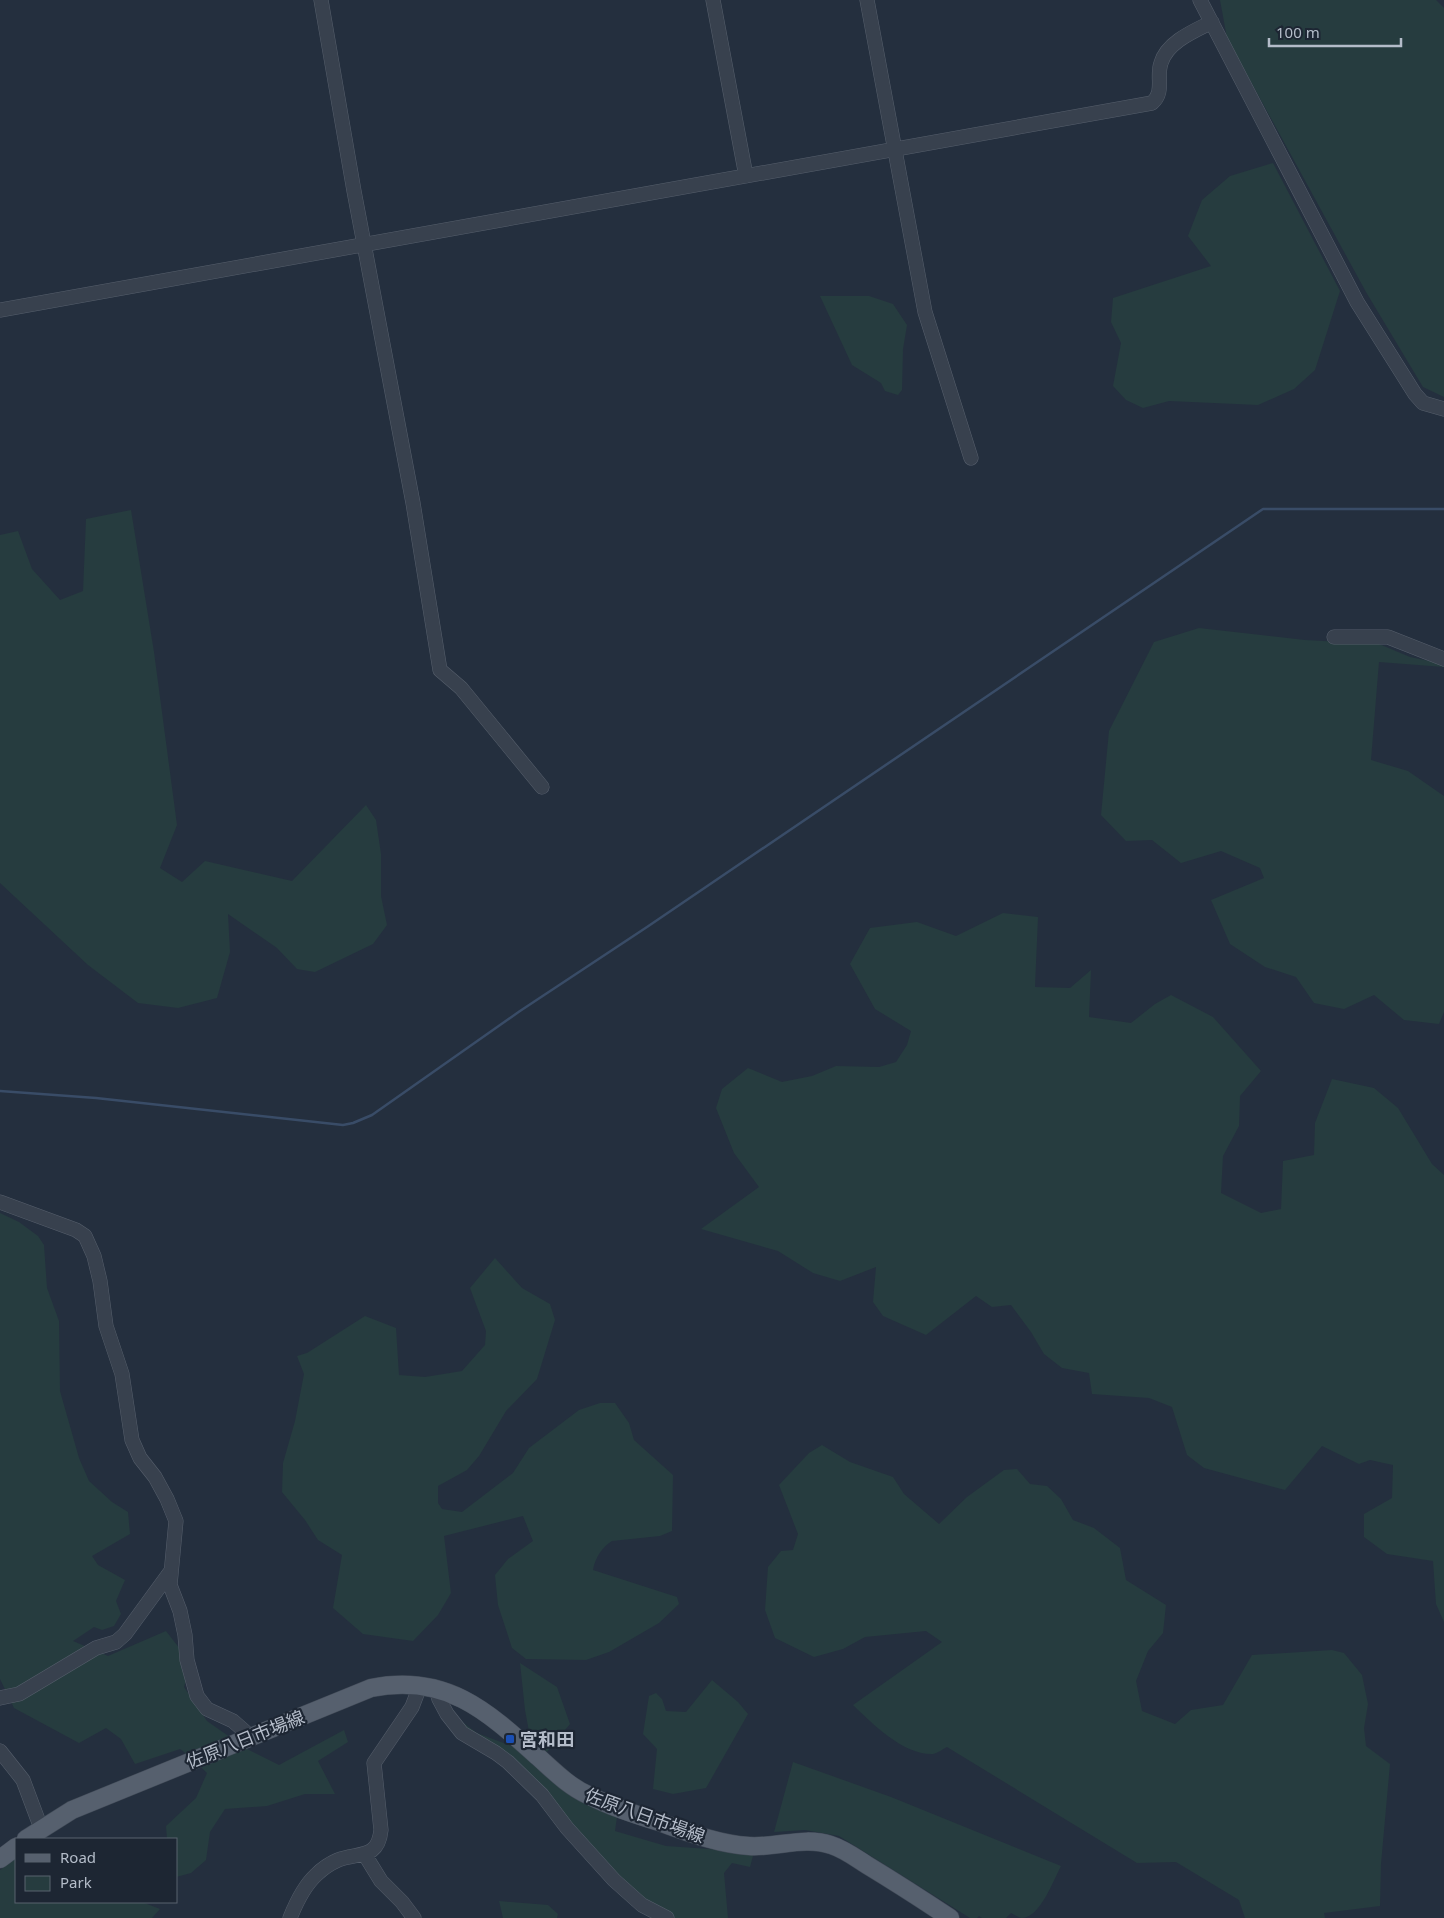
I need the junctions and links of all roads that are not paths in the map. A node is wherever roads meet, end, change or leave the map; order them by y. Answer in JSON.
{"nodes":[{"id":1,"x":321,"y":0,"type":"edge"},
{"id":2,"x":713,"y":0,"type":"edge"},
{"id":3,"x":867,"y":0,"type":"edge"},
{"id":4,"x":1200,"y":0,"type":"edge"},
{"id":5,"x":1212,"y":22,"type":"junction"},
{"id":6,"x":893,"y":149,"type":"junction"},
{"id":7,"x":746,"y":176,"type":"junction"},
{"id":8,"x":364,"y":244,"type":"junction"},
{"id":9,"x":0,"y":310,"type":"edge"},
{"id":10,"x":1444,"y":409,"type":"edge"},
{"id":11,"x":971,"y":458,"type":"dead end"},
{"id":12,"x":1334,"y":637,"type":"dead end"},
{"id":13,"x":1444,"y":659,"type":"edge"},
{"id":14,"x":542,"y":787,"type":"dead end"},
{"id":15,"x":0,"y":1202,"type":"edge"},
{"id":16,"x":171,"y":1572,"type":"junction"},
{"id":17,"x":428,"y":1688,"type":"junction"},
{"id":18,"x":0,"y":1698,"type":"edge"},
{"id":19,"x":250,"y":1736,"type":"junction"},
{"id":20,"x":0,"y":1751,"type":"edge"},
{"id":21,"x":41,"y":1828,"type":"junction"},
{"id":22,"x":27,"y":1838,"type":"edge"},
{"id":23,"x":15,"y":1848,"type":"edge"},
{"id":24,"x":365,"y":1855,"type":"junction"},
{"id":25,"x":0,"y":1859,"type":"edge"},
{"id":26,"x":290,"y":1918,"type":"edge"},
{"id":27,"x":414,"y":1918,"type":"edge"},
{"id":28,"x":667,"y":1918,"type":"edge"},
{"id":29,"x":950,"y":1918,"type":"edge"}],
"edges":[{"from":1,"to":8,"type":"street"},
{"from":2,"to":7,"type":"street"},
{"from":3,"to":6,"type":"street"},
{"from":4,"to":5,"type":"street"},
{"from":5,"to":6,"type":"street"},
{"from":5,"to":10,"type":"street"},
{"from":6,"to":7,"type":"street"},
{"from":6,"to":11,"type":"street"},
{"from":7,"to":8,"type":"street"},
{"from":8,"to":9,"type":"street"},
{"from":8,"to":14,"type":"street"},
{"from":12,"to":13,"type":"street"},
{"from":15,"to":16,"type":"street"},
{"from":16,"to":18,"type":"street"},
{"from":16,"to":19,"type":"street"},
{"from":17,"to":19,"type":"main road","name":"佐原八日市場線"},
{"from":17,"to":24,"type":"street"},
{"from":17,"to":28,"type":"street"},
{"from":17,"to":29,"type":"main road","name":"佐原八日市場線"},
{"from":19,"to":21,"type":"main road","name":"佐原八日市場線"},
{"from":20,"to":21,"type":"street"},
{"from":21,"to":22,"type":"main road","name":"佐原八日市場線"},
{"from":23,"to":25,"type":"main road"},
{"from":24,"to":26,"type":"street"},
{"from":24,"to":27,"type":"street"}]}
